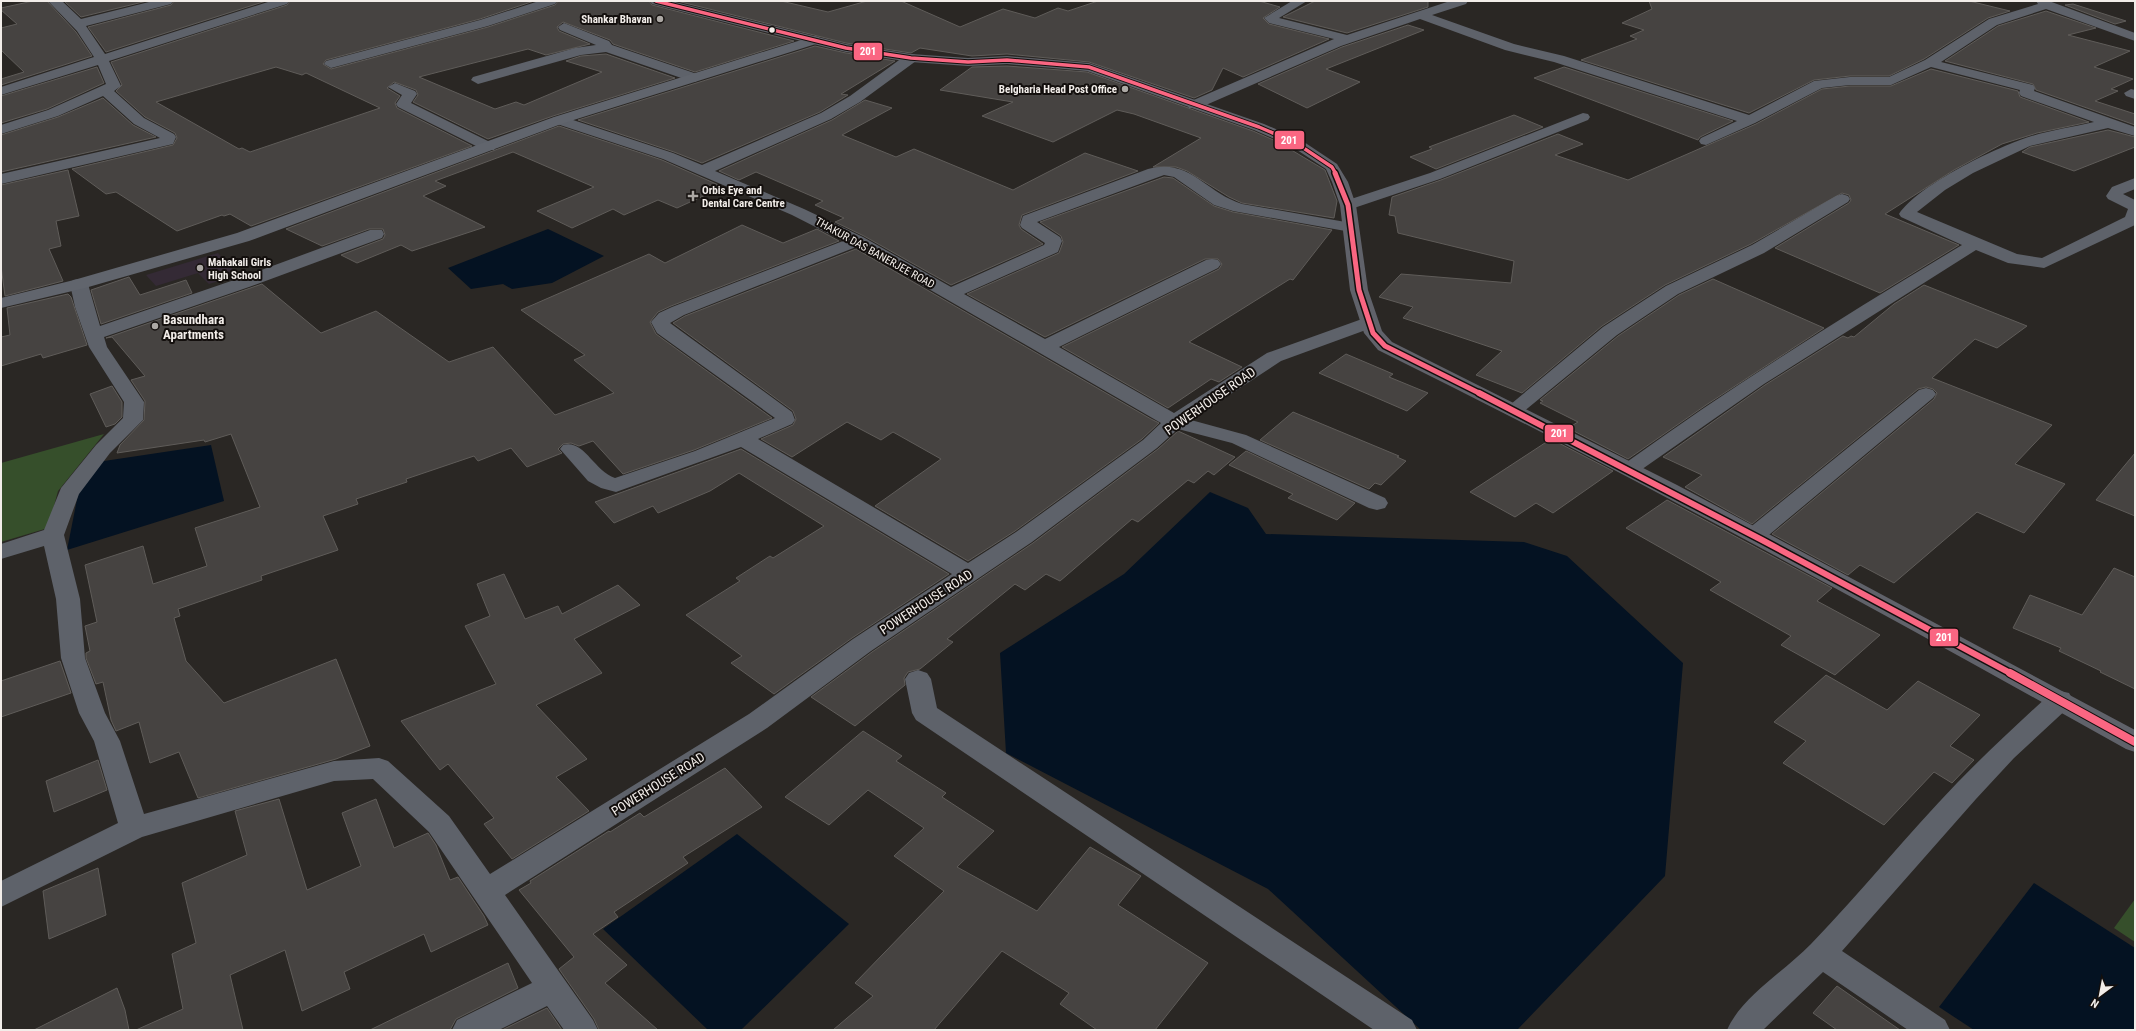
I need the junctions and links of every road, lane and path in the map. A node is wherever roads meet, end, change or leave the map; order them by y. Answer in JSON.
{"nodes":[{"id":1,"x":54,"y":1,"type":"edge"},
{"id":2,"x":167,"y":1,"type":"edge"},
{"id":3,"x":283,"y":1,"type":"edge"},
{"id":4,"x":551,"y":1,"type":"edge"},
{"id":5,"x":656,"y":1,"type":"edge"},
{"id":6,"x":1301,"y":1,"type":"edge"},
{"id":7,"x":1462,"y":1,"type":"edge"},
{"id":8,"x":2044,"y":3,"type":"edge"},
{"id":9,"x":1420,"y":15,"type":"junction"},
{"id":10,"x":78,"y":24,"type":"junction"},
{"id":11,"x":564,"y":27,"type":"dead end"},
{"id":12,"x":2135,"y":37,"type":"edge"},
{"id":13,"x":1348,"y":39,"type":"junction"},
{"id":14,"x":814,"y":40,"type":"junction"},
{"id":15,"x":607,"y":48,"type":"junction"},
{"id":16,"x":911,"y":58,"type":"junction"},
{"id":17,"x":103,"y":59,"type":"junction"},
{"id":18,"x":1930,"y":63,"type":"junction"},
{"id":19,"x":331,"y":64,"type":"dead end"},
{"id":20,"x":694,"y":78,"type":"junction"},
{"id":21,"x":478,"y":80,"type":"dead end"},
{"id":22,"x":395,"y":86,"type":"dead end"},
{"id":23,"x":1,"y":90,"type":"edge"},
{"id":24,"x":105,"y":90,"type":"junction"},
{"id":25,"x":1194,"y":105,"type":"junction"},
{"id":26,"x":1583,"y":117,"type":"dead end"},
{"id":27,"x":559,"y":120,"type":"junction"},
{"id":28,"x":1750,"y":120,"type":"junction"},
{"id":29,"x":2109,"y":123,"type":"junction"},
{"id":30,"x":1,"y":130,"type":"edge"},
{"id":31,"x":2135,"y":132,"type":"edge"},
{"id":32,"x":1706,"y":141,"type":"dead end"},
{"id":33,"x":489,"y":147,"type":"junction"},
{"id":34,"x":702,"y":171,"type":"junction"},
{"id":35,"x":1,"y":179,"type":"edge"},
{"id":36,"x":2135,"y":183,"type":"edge"},
{"id":37,"x":1842,"y":199,"type":"dead end"},
{"id":38,"x":1348,"y":205,"type":"junction"},
{"id":39,"x":2135,"y":206,"type":"edge"},
{"id":40,"x":2135,"y":210,"type":"edge"},
{"id":41,"x":1351,"y":227,"type":"junction"},
{"id":42,"x":376,"y":234,"type":"dead end"},
{"id":43,"x":856,"y":242,"type":"junction"},
{"id":44,"x":1975,"y":244,"type":"junction"},
{"id":45,"x":1212,"y":264,"type":"dead end"},
{"id":46,"x":79,"y":284,"type":"junction"},
{"id":47,"x":950,"y":294,"type":"junction"},
{"id":48,"x":1,"y":303,"type":"edge"},
{"id":49,"x":1368,"y":323,"type":"junction"},
{"id":50,"x":93,"y":334,"type":"junction"},
{"id":51,"x":1044,"y":347,"type":"junction"},
{"id":52,"x":1926,"y":394,"type":"dead end"},
{"id":53,"x":1515,"y":409,"type":"junction"},
{"id":54,"x":1174,"y":422,"type":"junction"},
{"id":55,"x":743,"y":439,"type":"junction"},
{"id":56,"x":570,"y":449,"type":"dead end"},
{"id":57,"x":1631,"y":468,"type":"junction"},
{"id":58,"x":1377,"y":503,"type":"dead end"},
{"id":59,"x":1756,"y":534,"type":"junction"},
{"id":60,"x":53,"y":535,"type":"junction"},
{"id":61,"x":1,"y":552,"type":"edge"},
{"id":62,"x":969,"y":574,"type":"junction"},
{"id":63,"x":918,"y":679,"type":"dead end"},
{"id":64,"x":2060,"y":700,"type":"junction"},
{"id":65,"x":2135,"y":742,"type":"edge"},
{"id":66,"x":134,"y":828,"type":"junction"},
{"id":67,"x":487,"y":892,"type":"junction"},
{"id":68,"x":1,"y":895,"type":"edge"},
{"id":69,"x":1821,"y":954,"type":"junction"},
{"id":70,"x":552,"y":988,"type":"junction"},
{"id":71,"x":468,"y":1030,"type":"edge"},
{"id":72,"x":582,"y":1030,"type":"edge"},
{"id":73,"x":1401,"y":1030,"type":"edge"},
{"id":74,"x":1743,"y":1030,"type":"edge"},
{"id":75,"x":1934,"y":1030,"type":"edge"}],
"edges":[{"from":1,"to":10,"type":"street"},
{"from":2,"to":10,"type":"street"},
{"from":3,"to":17,"type":"street"},
{"from":4,"to":19,"type":"street"},
{"from":5,"to":14,"type":"main road"},
{"from":6,"to":13,"type":"street"},
{"from":7,"to":9,"type":"street"},
{"from":8,"to":12,"type":"street"},
{"from":8,"to":18,"type":"street"},
{"from":9,"to":13,"type":"street"},
{"from":9,"to":28,"type":"street"},
{"from":10,"to":17,"type":"street"},
{"from":11,"to":15,"type":"street"},
{"from":13,"to":25,"type":"street"},
{"from":14,"to":16,"type":"main road"},
{"from":14,"to":20,"type":"street"},
{"from":15,"to":20,"type":"street"},
{"from":15,"to":21,"type":"street"},
{"from":16,"to":25,"type":"main road"},
{"from":16,"to":34,"type":"street"},
{"from":17,"to":23,"type":"street"},
{"from":17,"to":24,"type":"street"},
{"from":18,"to":28,"type":"street"},
{"from":18,"to":29,"type":"street"},
{"from":20,"to":27,"type":"street"},
{"from":22,"to":33,"type":"street"},
{"from":24,"to":30,"type":"street"},
{"from":24,"to":35,"type":"street"},
{"from":25,"to":38,"type":"main road"},
{"from":26,"to":38,"type":"street"},
{"from":27,"to":33,"type":"street"},
{"from":27,"to":34,"type":"street","name":"THAKUR DAS BANERJEE ROAD"},
{"from":28,"to":32,"type":"street"},
{"from":29,"to":31,"type":"street"},
{"from":29,"to":44,"type":"street"},
{"from":33,"to":46,"type":"street"},
{"from":34,"to":43,"type":"street","name":"THAKUR DAS BANERJEE ROAD"},
{"from":36,"to":39,"type":"street"},
{"from":37,"to":53,"type":"street"},
{"from":38,"to":41,"type":"main road"},
{"from":40,"to":44,"type":"street"},
{"from":41,"to":47,"type":"street"},
{"from":41,"to":49,"type":"main road"},
{"from":42,"to":50,"type":"street"},
{"from":43,"to":47,"type":"street","name":"THAKUR DAS BANERJEE ROAD"},
{"from":43,"to":55,"type":"street"},
{"from":44,"to":57,"type":"street"},
{"from":45,"to":51,"type":"street"},
{"from":46,"to":48,"type":"street"},
{"from":46,"to":50,"type":"street"},
{"from":47,"to":51,"type":"street","name":"THAKUR DAS BANERJEE ROAD"},
{"from":49,"to":53,"type":"main road"},
{"from":49,"to":54,"type":"street","name":"POWERHOUSE ROAD"},
{"from":50,"to":60,"type":"street"},
{"from":51,"to":54,"type":"street","name":"THAKUR DAS BANERJEE ROAD"},
{"from":52,"to":59,"type":"street"},
{"from":53,"to":57,"type":"main road"},
{"from":54,"to":58,"type":"street","name":"THAKUR DAS BANERJEE ROAD"},
{"from":54,"to":62,"type":"street","name":"POWERHOUSE ROAD"},
{"from":55,"to":56,"type":"street"},
{"from":55,"to":62,"type":"street"},
{"from":57,"to":59,"type":"main road"},
{"from":59,"to":64,"type":"main road"},
{"from":60,"to":61,"type":"street"},
{"from":60,"to":66,"type":"street"},
{"from":62,"to":67,"type":"street","name":"POWERHOUSE ROAD"},
{"from":63,"to":73,"type":"street"},
{"from":64,"to":65,"type":"main road"},
{"from":64,"to":69,"type":"street"},
{"from":66,"to":67,"type":"street"},
{"from":66,"to":68,"type":"street"},
{"from":67,"to":70,"type":"street"},
{"from":69,"to":74,"type":"street"},
{"from":69,"to":75,"type":"street"},
{"from":70,"to":71,"type":"street"},
{"from":70,"to":72,"type":"street"}]}
